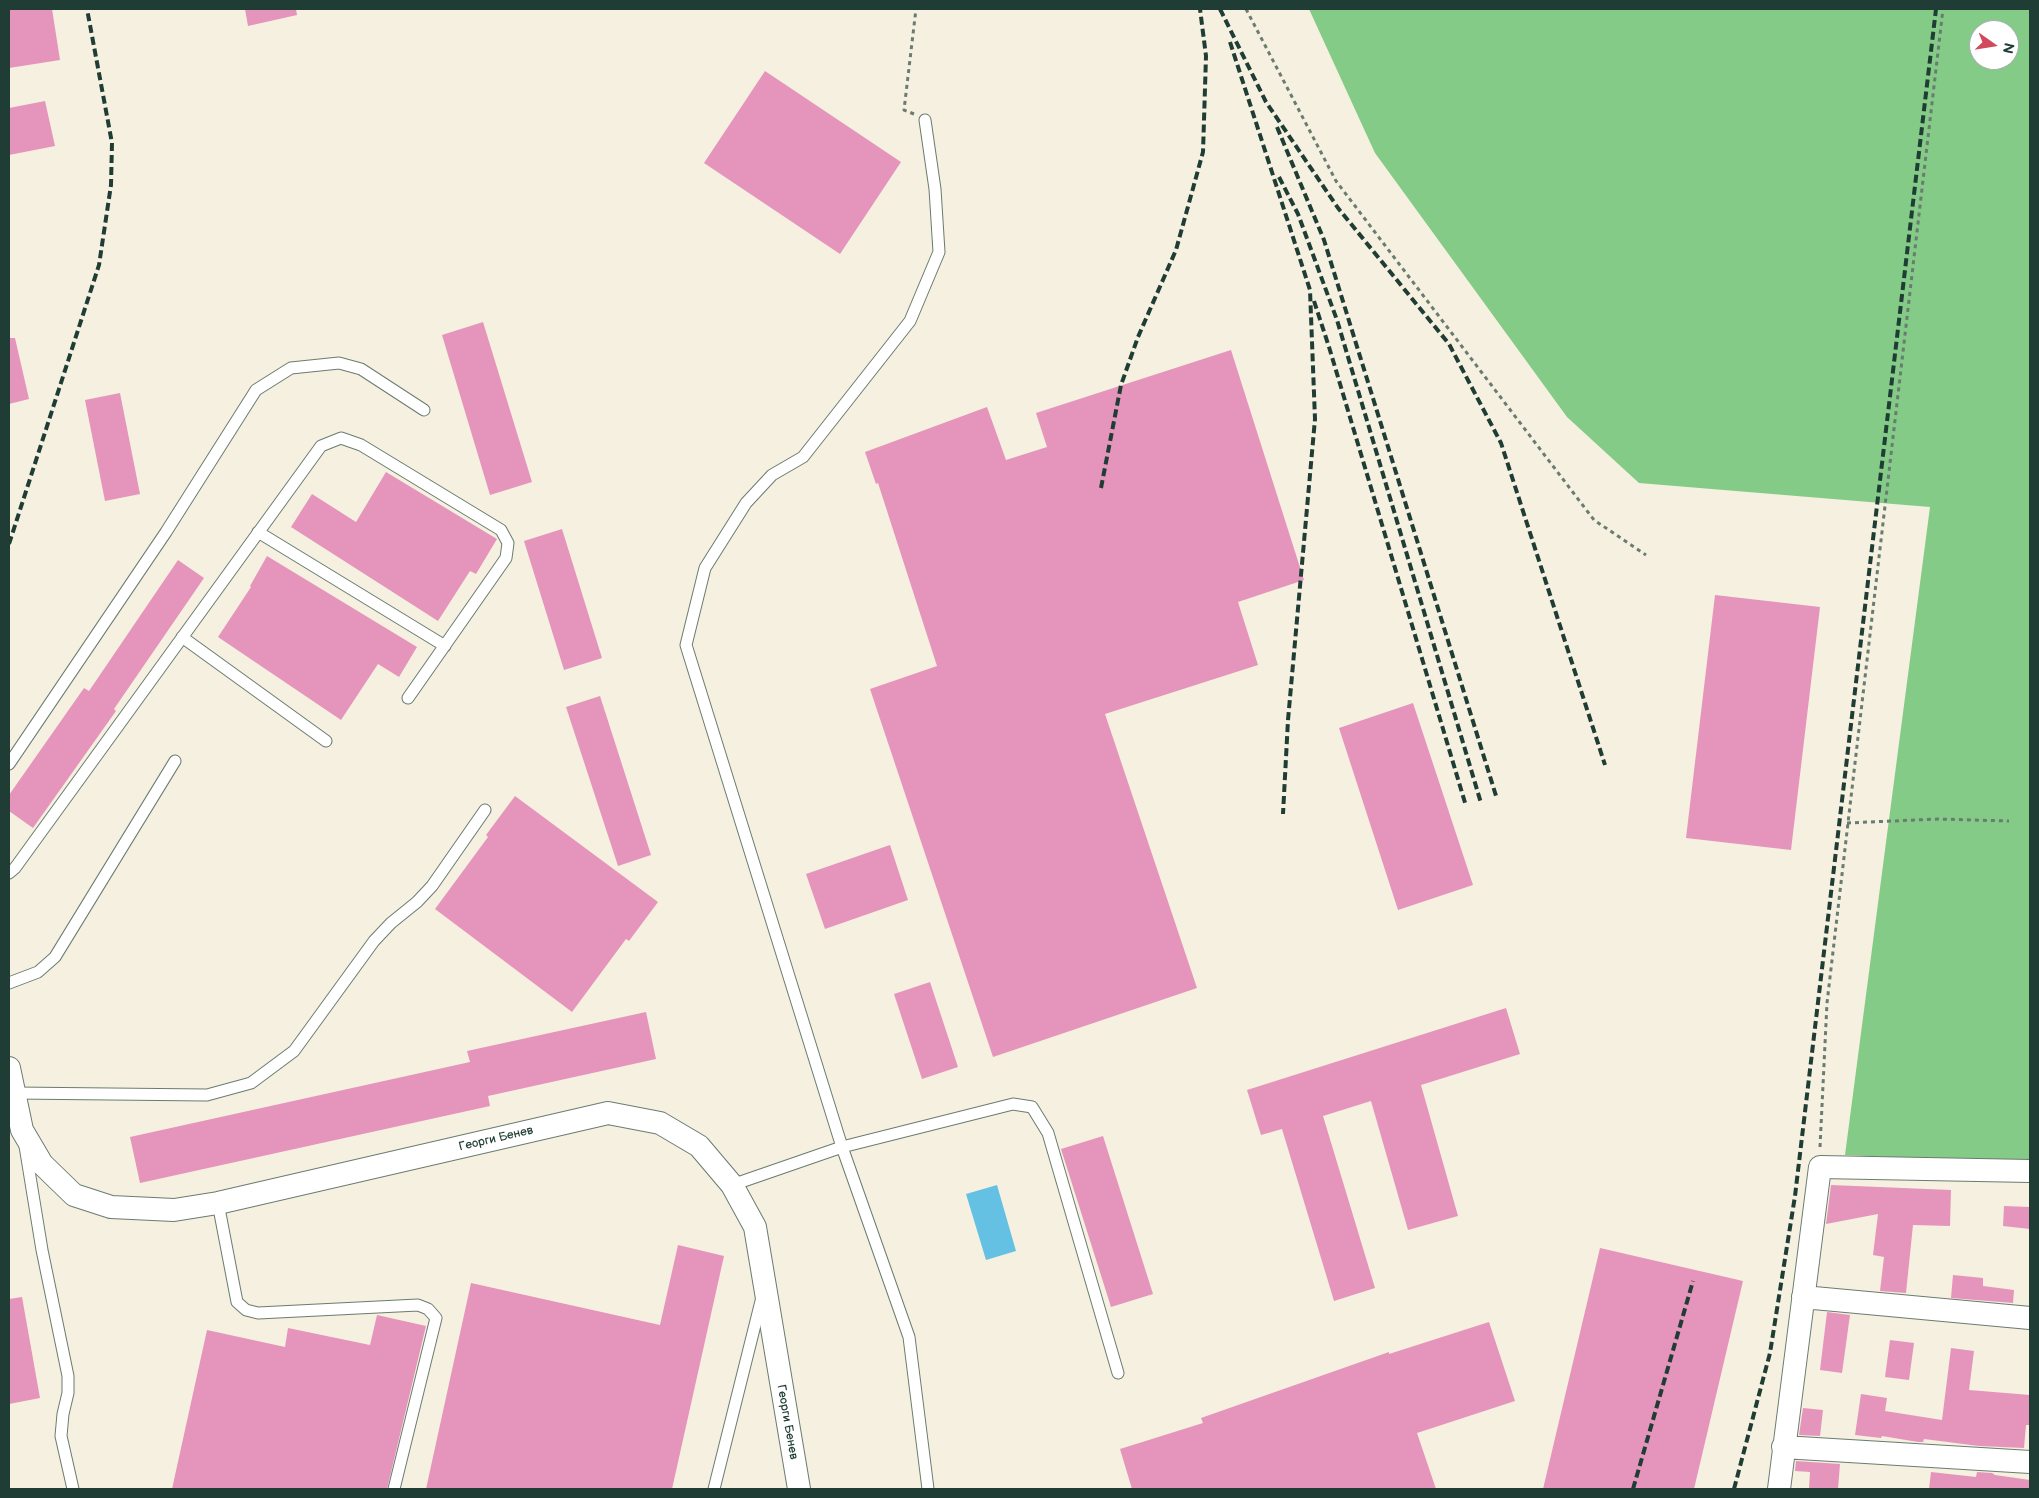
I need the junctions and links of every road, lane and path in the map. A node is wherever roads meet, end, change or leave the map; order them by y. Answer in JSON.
{"nodes":[{"id":1,"x":916,"y":9,"type":"edge"},
{"id":2,"x":1246,"y":9,"type":"edge"},
{"id":3,"x":1944,"y":9,"type":"edge"},
{"id":4,"x":925,"y":120,"type":"joint"},
{"id":5,"x":424,"y":410,"type":"dead end"},
{"id":6,"x":258,"y":532,"type":"junction"},
{"id":7,"x":1646,"y":555,"type":"dead end"},
{"id":8,"x":182,"y":637,"type":"junction"},
{"id":9,"x":444,"y":646,"type":"junction"},
{"id":10,"x":408,"y":698,"type":"dead end"},
{"id":11,"x":326,"y":741,"type":"dead end"},
{"id":12,"x":175,"y":761,"type":"dead end"},
{"id":13,"x":9,"y":764,"type":"edge"},
{"id":14,"x":485,"y":810,"type":"dead end"},
{"id":15,"x":2009,"y":821,"type":"dead end"},
{"id":16,"x":1847,"y":823,"type":"junction"},
{"id":17,"x":9,"y":873,"type":"edge"},
{"id":18,"x":9,"y":983,"type":"edge"},
{"id":19,"x":9,"y":1068,"type":"edge"},
{"id":20,"x":14,"y":1093,"type":"junction"},
{"id":21,"x":22,"y":1130,"type":"junction"},
{"id":22,"x":842,"y":1147,"type":"junction"},
{"id":23,"x":1820,"y":1167,"type":"junction"},
{"id":24,"x":2030,"y":1171,"type":"edge"},
{"id":25,"x":732,"y":1185,"type":"junction"},
{"id":26,"x":218,"y":1203,"type":"junction"},
{"id":27,"x":764,"y":1285,"type":"junction"},
{"id":28,"x":1803,"y":1297,"type":"junction"},
{"id":29,"x":2030,"y":1318,"type":"edge"},
{"id":30,"x":1118,"y":1373,"type":"dead end"},
{"id":31,"x":1783,"y":1447,"type":"junction"},
{"id":32,"x":2030,"y":1462,"type":"edge"},
{"id":33,"x":74,"y":1489,"type":"edge"},
{"id":34,"x":394,"y":1489,"type":"edge"},
{"id":35,"x":714,"y":1489,"type":"edge"},
{"id":36,"x":799,"y":1489,"type":"edge"},
{"id":37,"x":928,"y":1489,"type":"edge"},
{"id":38,"x":1779,"y":1489,"type":"edge"}],
"edges":[{"from":1,"to":4,"type":"path"},
{"from":2,"to":7,"type":"path"},
{"from":3,"to":16,"type":"path"},
{"from":4,"to":22,"type":"lane"},
{"from":5,"to":13,"type":"lane"},
{"from":6,"to":8,"type":"lane"},
{"from":6,"to":9,"type":"lane"},
{"from":6,"to":9,"type":"lane"},
{"from":8,"to":11,"type":"lane"},
{"from":8,"to":17,"type":"lane"},
{"from":9,"to":10,"type":"lane"},
{"from":12,"to":18,"type":"lane"},
{"from":14,"to":20,"type":"lane"},
{"from":15,"to":16,"type":"path"},
{"from":16,"to":23,"type":"path"},
{"from":19,"to":20,"type":"street","name":"Георги Бенев"},
{"from":20,"to":21,"type":"street","name":"Георги Бенев"},
{"from":21,"to":26,"type":"street","name":"Георги Бенев"},
{"from":21,"to":33,"type":"lane"},
{"from":22,"to":25,"type":"lane"},
{"from":22,"to":30,"type":"lane"},
{"from":22,"to":37,"type":"lane"},
{"from":23,"to":24,"type":"street"},
{"from":23,"to":28,"type":"street"},
{"from":25,"to":26,"type":"street","name":"Георги Бенев"},
{"from":25,"to":27,"type":"street","name":"Георги Бенев"},
{"from":26,"to":34,"type":"lane"},
{"from":27,"to":35,"type":"lane"},
{"from":27,"to":36,"type":"street","name":"Георги Бенев"},
{"from":28,"to":29,"type":"street"},
{"from":28,"to":31,"type":"street"},
{"from":31,"to":32,"type":"street"},
{"from":31,"to":38,"type":"street"}]}
